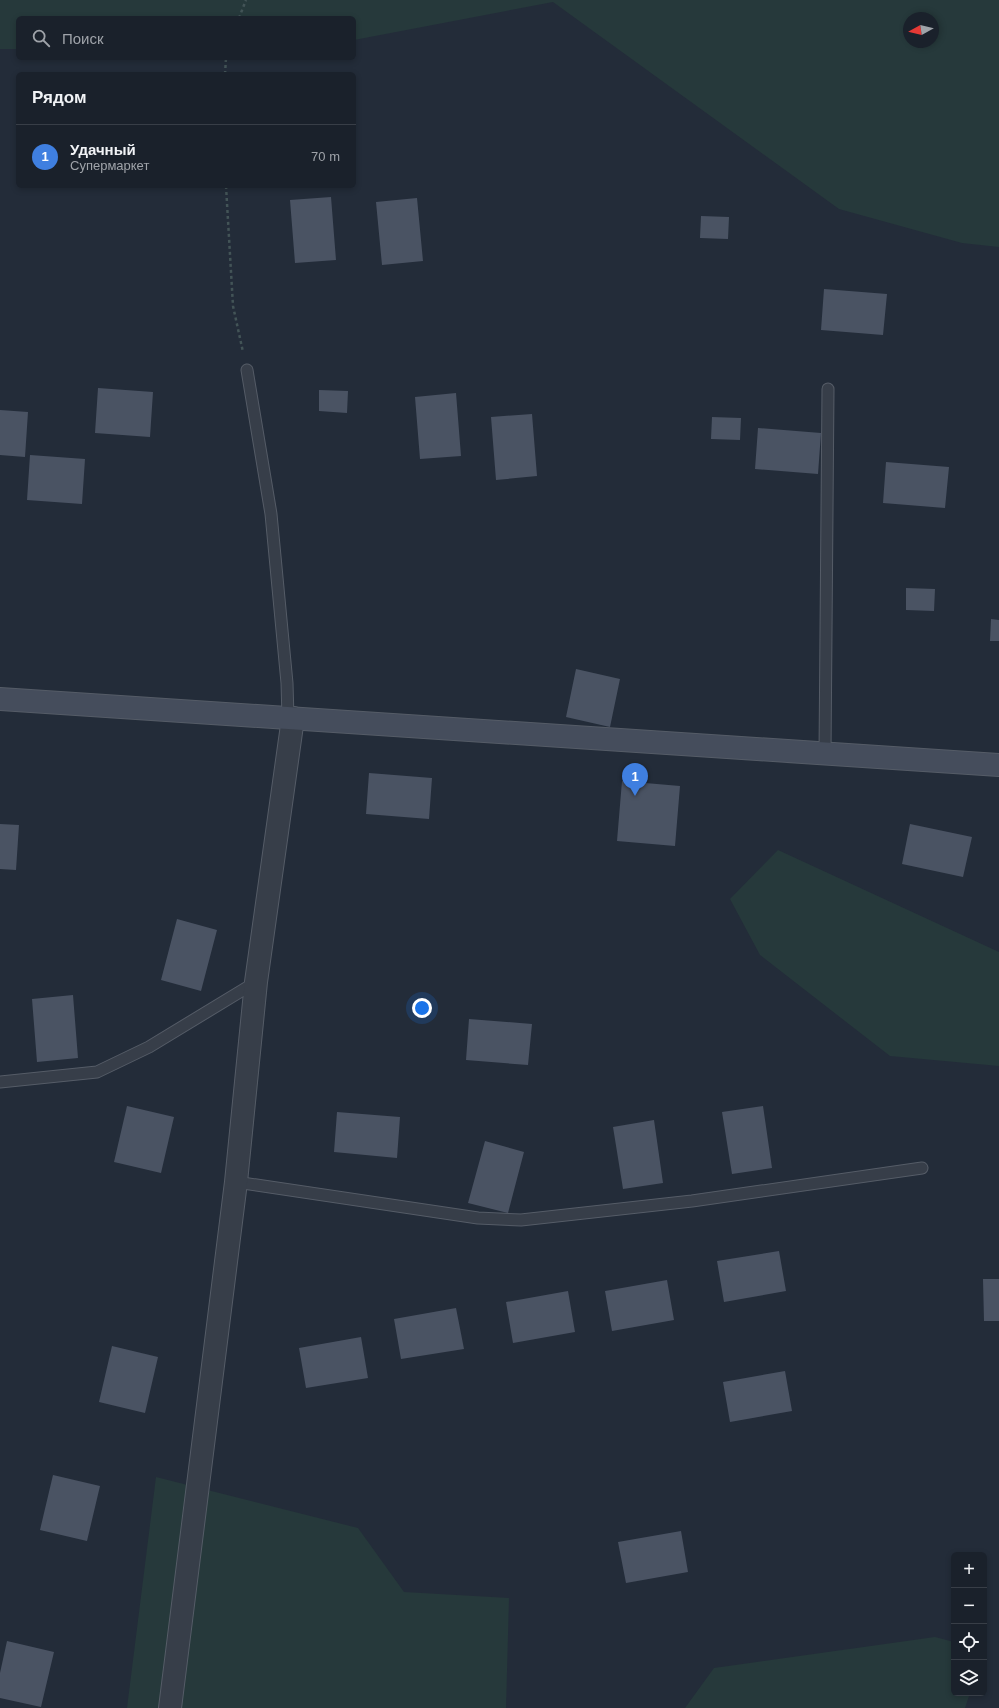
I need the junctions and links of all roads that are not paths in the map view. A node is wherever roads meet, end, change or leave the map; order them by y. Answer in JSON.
{"nodes":[{"id":1,"x":247,"y":370,"type":"road end"},
{"id":2,"x":828,"y":389,"type":"dead end"},
{"id":3,"x":0,"y":699,"type":"edge"},
{"id":4,"x":291,"y":718,"type":"junction"},
{"id":5,"x":825,"y":754,"type":"junction"},
{"id":6,"x":999,"y":765,"type":"edge"},
{"id":7,"x":256,"y":982,"type":"junction"},
{"id":8,"x":0,"y":1082,"type":"edge"},
{"id":9,"x":922,"y":1168,"type":"dead end"},
{"id":10,"x":236,"y":1182,"type":"junction"},
{"id":11,"x":170,"y":1708,"type":"edge"}],
"edges":[{"from":1,"to":4,"type":"lane"},
{"from":2,"to":5,"type":"lane"},
{"from":3,"to":4,"type":"street"},
{"from":4,"to":5,"type":"street"},
{"from":4,"to":7,"type":"street"},
{"from":5,"to":6,"type":"street"},
{"from":7,"to":8,"type":"lane"},
{"from":7,"to":10,"type":"street"},
{"from":9,"to":10,"type":"lane"},
{"from":10,"to":11,"type":"street"}]}
